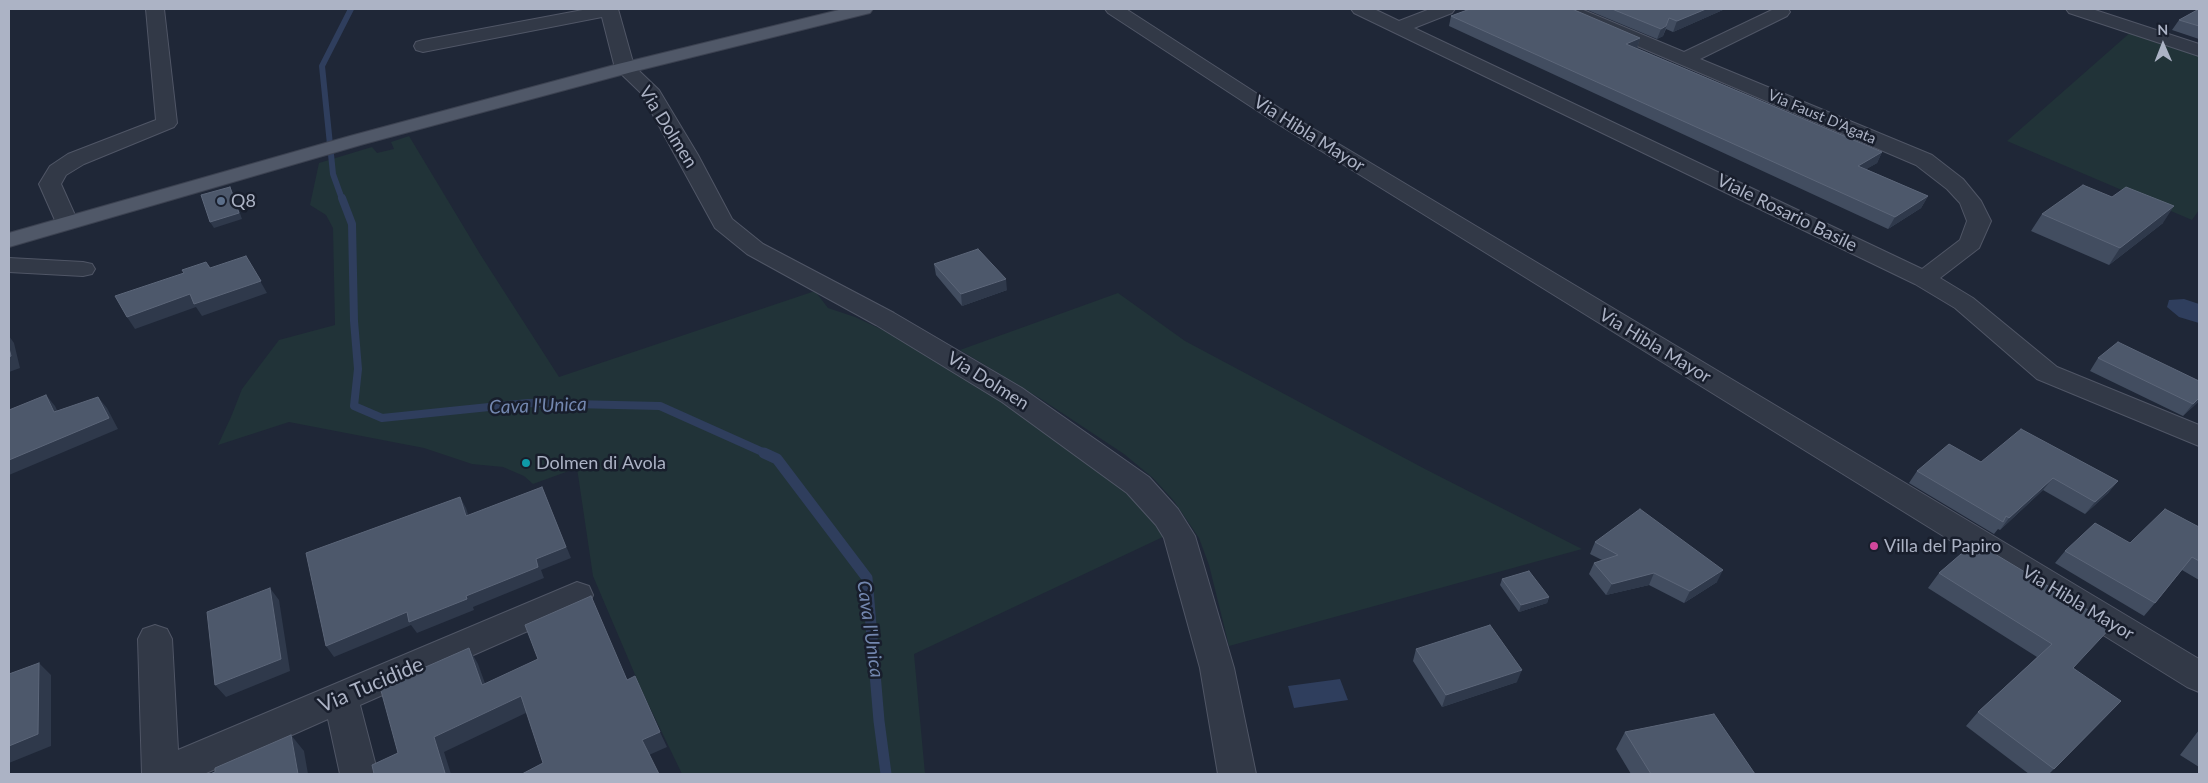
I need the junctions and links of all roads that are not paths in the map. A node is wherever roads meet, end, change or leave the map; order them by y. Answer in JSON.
{"nodes":[{"id":1,"x":155,"y":9,"type":"edge"},
{"id":2,"x":864,"y":9,"type":"edge"},
{"id":3,"x":1114,"y":9,"type":"edge"},
{"id":4,"x":1360,"y":9,"type":"edge"},
{"id":5,"x":1446,"y":9,"type":"edge"},
{"id":6,"x":1566,"y":9,"type":"edge"},
{"id":7,"x":2075,"y":9,"type":"edge"},
{"id":8,"x":609,"y":10,"type":"edge"},
{"id":9,"x":1776,"y":11,"type":"edge"},
{"id":10,"x":1399,"y":27,"type":"junction"},
{"id":11,"x":423,"y":46,"type":"dead end"},
{"id":12,"x":2199,"y":50,"type":"edge"},
{"id":13,"x":1685,"y":59,"type":"junction"},
{"id":14,"x":625,"y":68,"type":"junction"},
{"id":15,"x":66,"y":222,"type":"junction"},
{"id":16,"x":9,"y":240,"type":"edge"},
{"id":17,"x":9,"y":265,"type":"edge"},
{"id":18,"x":83,"y":269,"type":"dead end"},
{"id":19,"x":1924,"y":278,"type":"junction"},
{"id":20,"x":2199,"y":436,"type":"edge"},
{"id":21,"x":577,"y":596,"type":"dead end"},
{"id":22,"x":155,"y":639,"type":"dead end"},
{"id":23,"x":2199,"y":677,"type":"edge"},
{"id":24,"x":341,"y":698,"type":"junction"},
{"id":25,"x":163,"y":774,"type":"edge"},
{"id":26,"x":359,"y":774,"type":"edge"},
{"id":27,"x":1237,"y":774,"type":"edge"}],
"edges":[{"from":1,"to":15,"type":"street"},
{"from":2,"to":14,"type":"main road"},
{"from":3,"to":23,"type":"street","name":"Via Hibla Mayor"},
{"from":4,"to":10,"type":"street","name":"Viale Rosario Basile"},
{"from":5,"to":10,"type":"street"},
{"from":6,"to":13,"type":"street","name":"Via Faust D'Agata"},
{"from":7,"to":12,"type":"street"},
{"from":8,"to":11,"type":"street"},
{"from":8,"to":14,"type":"street"},
{"from":9,"to":13,"type":"street"},
{"from":10,"to":19,"type":"street","name":"Viale Rosario Basile"},
{"from":13,"to":19,"type":"street","name":"Via Faust D'Agata"},
{"from":14,"to":15,"type":"main road"},
{"from":14,"to":27,"type":"street","name":"Via Dolmen"},
{"from":15,"to":16,"type":"main road"},
{"from":17,"to":18,"type":"street"},
{"from":19,"to":20,"type":"street","name":"Viale Rosario Basile"},
{"from":21,"to":24,"type":"street","name":"Via Tucidide"},
{"from":22,"to":25,"type":"street"},
{"from":24,"to":25,"type":"street","name":"Via Tucidide"},
{"from":24,"to":26,"type":"street"}]}
